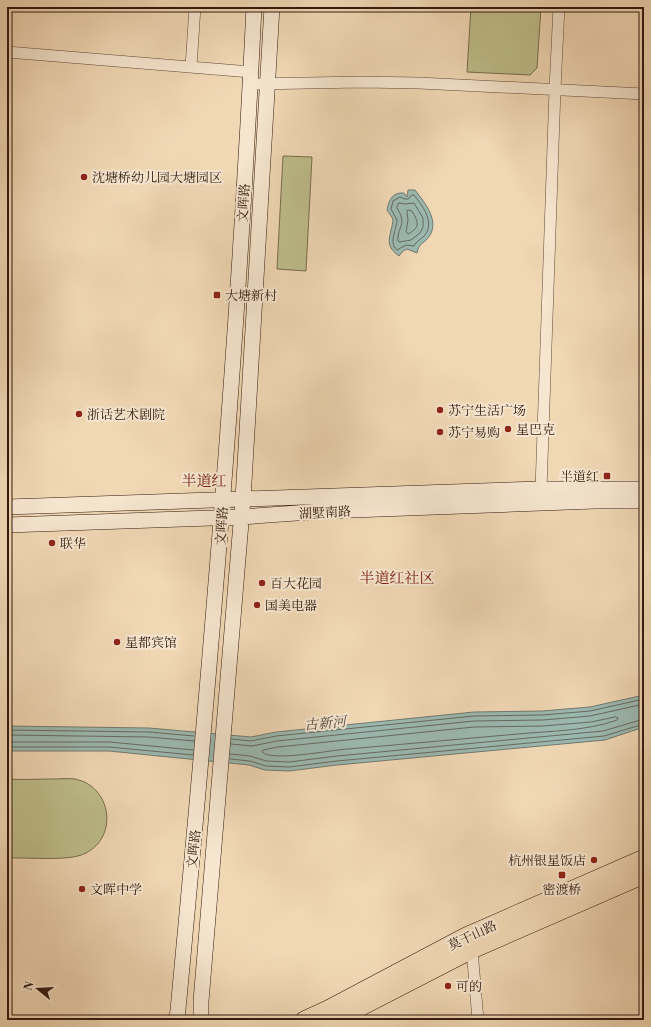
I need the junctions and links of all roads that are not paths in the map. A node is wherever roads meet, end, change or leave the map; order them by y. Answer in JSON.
{"nodes":[{"id":1,"x":195,"y":7,"type":"edge"},
{"id":2,"x":254,"y":7,"type":"edge"},
{"id":3,"x":272,"y":7,"type":"edge"},
{"id":4,"x":560,"y":7,"type":"edge"},
{"id":5,"x":7,"y":52,"type":"edge"},
{"id":6,"x":191,"y":67,"type":"junction"},
{"id":7,"x":251,"y":78,"type":"junction"},
{"id":8,"x":267,"y":83,"type":"junction"},
{"id":9,"x":555,"y":89,"type":"junction"},
{"id":10,"x":644,"y":94,"type":"edge"},
{"id":11,"x":541,"y":489,"type":"junction"},
{"id":12,"x":644,"y":489,"type":"edge"},
{"id":13,"x":243,"y":498,"type":"junction"},
{"id":14,"x":223,"y":499,"type":"junction"},
{"id":15,"x":644,"y":501,"type":"edge"},
{"id":16,"x":7,"y":507,"type":"edge"},
{"id":17,"x":241,"y":517,"type":"junction"},
{"id":18,"x":222,"y":518,"type":"junction"},
{"id":19,"x":7,"y":525,"type":"edge"},
{"id":20,"x":644,"y":858,"type":"edge"},
{"id":21,"x":644,"y":875,"type":"edge"},
{"id":22,"x":472,"y":950,"type":"junction"},
{"id":23,"x":177,"y":1020,"type":"edge"},
{"id":24,"x":201,"y":1020,"type":"edge"},
{"id":25,"x":304,"y":1020,"type":"edge"},
{"id":26,"x":336,"y":1020,"type":"edge"},
{"id":27,"x":478,"y":1020,"type":"edge"}],
"edges":[{"from":1,"to":6,"type":"street"},
{"from":2,"to":7,"type":"main road","name":"文晖路"},
{"from":3,"to":8,"type":"main road","name":"文晖路"},
{"from":4,"to":9,"type":"street"},
{"from":5,"to":6,"type":"street"},
{"from":6,"to":7,"type":"street"},
{"from":7,"to":8,"type":"street"},
{"from":7,"to":14,"type":"main road","name":"文晖路"},
{"from":8,"to":9,"type":"street"},
{"from":8,"to":13,"type":"main road","name":"文晖路"},
{"from":9,"to":10,"type":"street"},
{"from":9,"to":11,"type":"street"},
{"from":11,"to":12,"type":"main road","name":"湖墅南路"},
{"from":11,"to":13,"type":"main road","name":"湖墅南路"},
{"from":13,"to":14,"type":"main road","name":"湖墅南路"},
{"from":13,"to":17,"type":"main road","name":"文晖路"},
{"from":14,"to":16,"type":"main road","name":"湖墅南路"},
{"from":14,"to":18,"type":"main road","name":"文晖路"},
{"from":15,"to":17,"type":"main road","name":"湖墅南路"},
{"from":17,"to":18,"type":"main road","name":"湖墅南路"},
{"from":17,"to":24,"type":"main road","name":"文晖路"},
{"from":18,"to":19,"type":"main road","name":"湖墅南路"},
{"from":18,"to":23,"type":"main road","name":"文晖路"},
{"from":20,"to":25,"type":"main road","name":"莫干山路"},
{"from":21,"to":22,"type":"main road","name":"莫干山路"},
{"from":22,"to":26,"type":"main road","name":"莫干山路"},
{"from":22,"to":27,"type":"street"}]}
